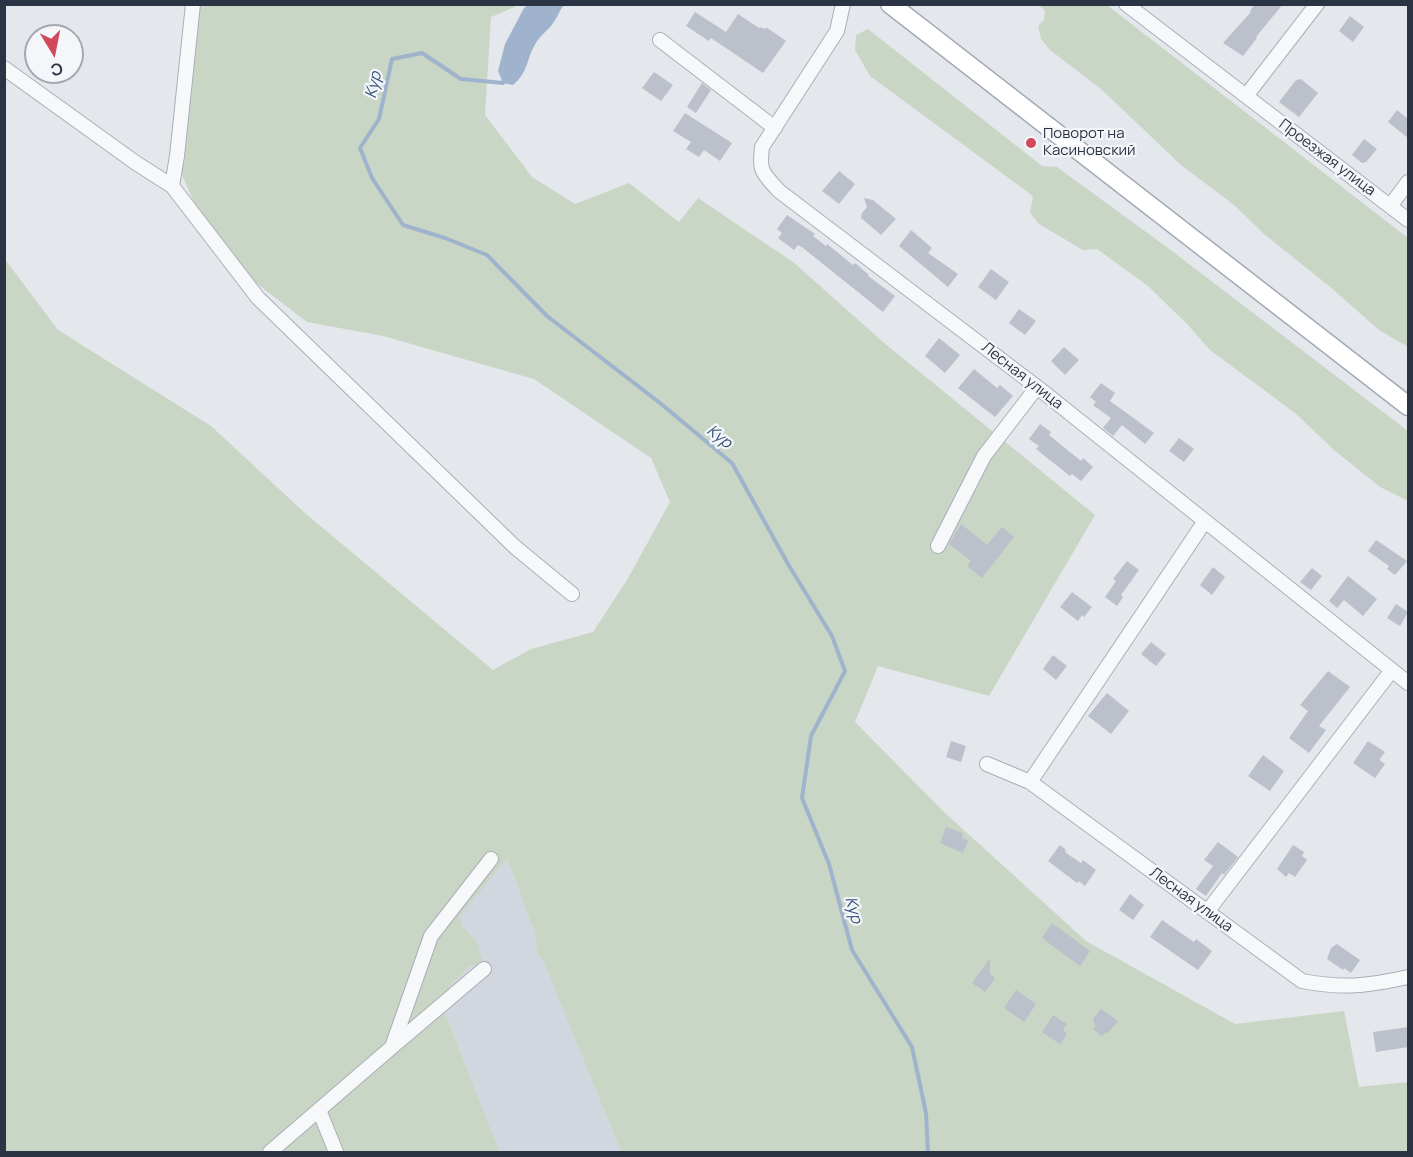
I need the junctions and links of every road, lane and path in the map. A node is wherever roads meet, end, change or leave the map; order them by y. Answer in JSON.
{"nodes":[{"id":1,"x":193,"y":4,"type":"edge"},
{"id":2,"x":843,"y":4,"type":"edge"},
{"id":3,"x":890,"y":4,"type":"edge"},
{"id":4,"x":1126,"y":4,"type":"edge"},
{"id":5,"x":1317,"y":4,"type":"edge"},
{"id":6,"x":660,"y":40,"type":"dead end"},
{"id":7,"x":4,"y":68,"type":"edge"},
{"id":8,"x":1246,"y":96,"type":"junction"},
{"id":9,"x":775,"y":128,"type":"junction"},
{"id":10,"x":1408,"y":182,"type":"edge"},
{"id":11,"x":172,"y":186,"type":"junction"},
{"id":12,"x":1391,"y":205,"type":"junction"},
{"id":13,"x":1408,"y":220,"type":"edge"},
{"id":14,"x":1037,"y":387,"type":"junction"},
{"id":15,"x":1408,"y":405,"type":"edge"},
{"id":16,"x":1205,"y":521,"type":"junction"},
{"id":17,"x":938,"y":546,"type":"dead end"},
{"id":18,"x":572,"y":594,"type":"dead end"},
{"id":19,"x":1392,"y":670,"type":"junction"},
{"id":20,"x":1408,"y":683,"type":"edge"},
{"id":21,"x":987,"y":764,"type":"dead end"},
{"id":22,"x":1030,"y":782,"type":"junction"},
{"id":23,"x":491,"y":859,"type":"dead end"},
{"id":24,"x":1207,"y":912,"type":"junction"},
{"id":25,"x":484,"y":969,"type":"dead end"},
{"id":26,"x":1408,"y":977,"type":"edge"},
{"id":27,"x":392,"y":1047,"type":"junction"},
{"id":28,"x":319,"y":1110,"type":"junction"},
{"id":29,"x":270,"y":1152,"type":"edge"},
{"id":30,"x":336,"y":1152,"type":"edge"}],
"edges":[{"from":1,"to":11,"type":"street"},
{"from":2,"to":9,"type":"street","name":"Лесная улица"},
{"from":3,"to":15,"type":"main road"},
{"from":4,"to":8,"type":"street","name":"Проезжая улица"},
{"from":5,"to":8,"type":"street"},
{"from":6,"to":9,"type":"street"},
{"from":7,"to":11,"type":"street"},
{"from":8,"to":12,"type":"street","name":"Проезжая улица"},
{"from":9,"to":14,"type":"street","name":"Лесная улица"},
{"from":10,"to":12,"type":"street"},
{"from":11,"to":18,"type":"street"},
{"from":12,"to":13,"type":"street","name":"Проезжая улица"},
{"from":14,"to":16,"type":"street","name":"Лесная улица"},
{"from":14,"to":17,"type":"street"},
{"from":16,"to":19,"type":"street","name":"Лесная улица"},
{"from":16,"to":22,"type":"street"},
{"from":19,"to":20,"type":"street","name":"Лесная улица"},
{"from":19,"to":24,"type":"street"},
{"from":21,"to":22,"type":"street","name":"Лесная улица"},
{"from":22,"to":24,"type":"street","name":"Лесная улица"},
{"from":23,"to":27,"type":"street"},
{"from":24,"to":26,"type":"street","name":"Лесная улица"},
{"from":25,"to":27,"type":"street"},
{"from":27,"to":28,"type":"street"},
{"from":28,"to":29,"type":"street"},
{"from":28,"to":30,"type":"street"}]}
